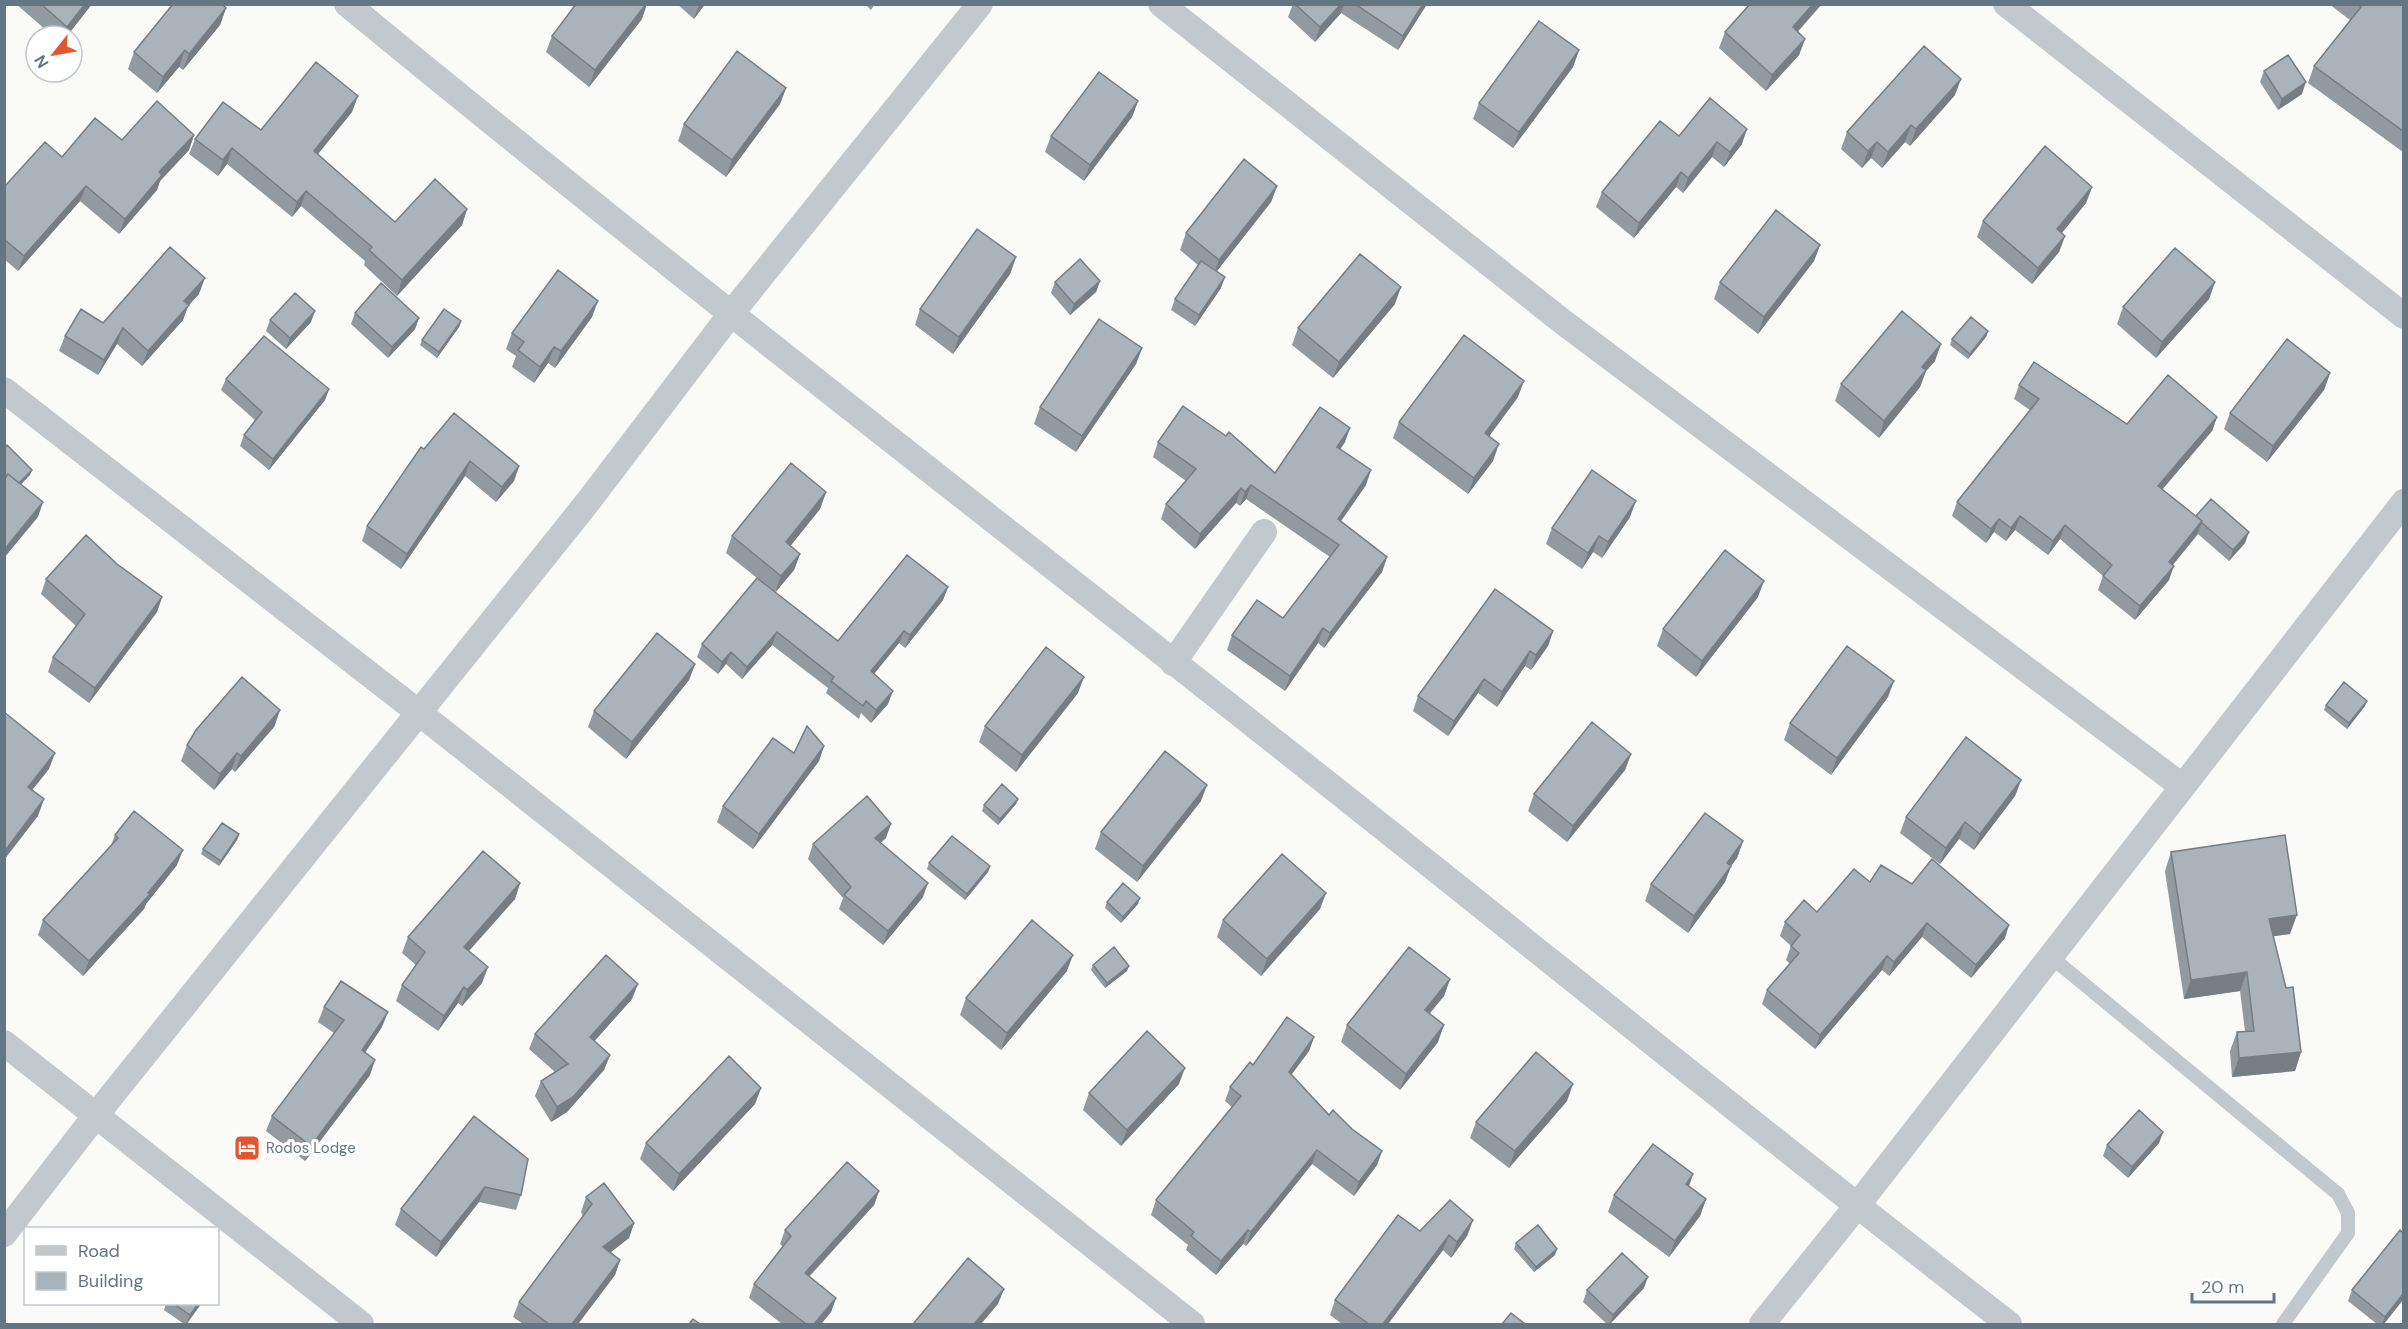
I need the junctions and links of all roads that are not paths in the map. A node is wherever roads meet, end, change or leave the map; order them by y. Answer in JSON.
{"nodes":[{"id":1,"x":347,"y":4,"type":"edge"},
{"id":2,"x":980,"y":4,"type":"edge"},
{"id":3,"x":1161,"y":4,"type":"edge"},
{"id":4,"x":2006,"y":4,"type":"edge"},
{"id":5,"x":730,"y":315,"type":"junction"},
{"id":6,"x":2403,"y":316,"type":"edge"},
{"id":7,"x":4,"y":390,"type":"edge"},
{"id":8,"x":2403,"y":502,"type":"edge"},
{"id":9,"x":1264,"y":532,"type":"dead end"},
{"id":10,"x":1173,"y":663,"type":"junction"},
{"id":11,"x":418,"y":712,"type":"junction"},
{"id":12,"x":2182,"y":786,"type":"junction"},
{"id":13,"x":2050,"y":956,"type":"junction"},
{"id":14,"x":4,"y":1043,"type":"edge"},
{"id":15,"x":96,"y":1115,"type":"junction"},
{"id":16,"x":1857,"y":1207,"type":"junction"},
{"id":17,"x":4,"y":1233,"type":"edge"},
{"id":18,"x":361,"y":1324,"type":"edge"},
{"id":19,"x":1192,"y":1324,"type":"edge"},
{"id":20,"x":1762,"y":1324,"type":"edge"},
{"id":21,"x":2009,"y":1324,"type":"edge"},
{"id":22,"x":2283,"y":1324,"type":"edge"}],
"edges":[{"from":1,"to":5,"type":"street"},
{"from":2,"to":5,"type":"street"},
{"from":3,"to":12,"type":"street"},
{"from":4,"to":6,"type":"street"},
{"from":5,"to":10,"type":"street"},
{"from":5,"to":11,"type":"street"},
{"from":7,"to":11,"type":"street"},
{"from":8,"to":12,"type":"street"},
{"from":9,"to":10,"type":"street"},
{"from":10,"to":16,"type":"street"},
{"from":11,"to":15,"type":"street"},
{"from":11,"to":19,"type":"street"},
{"from":12,"to":13,"type":"street"},
{"from":13,"to":16,"type":"street"},
{"from":13,"to":22,"type":"lane"},
{"from":14,"to":15,"type":"street"},
{"from":15,"to":17,"type":"street"},
{"from":15,"to":18,"type":"street"},
{"from":16,"to":20,"type":"street"},
{"from":16,"to":21,"type":"street"}]}
